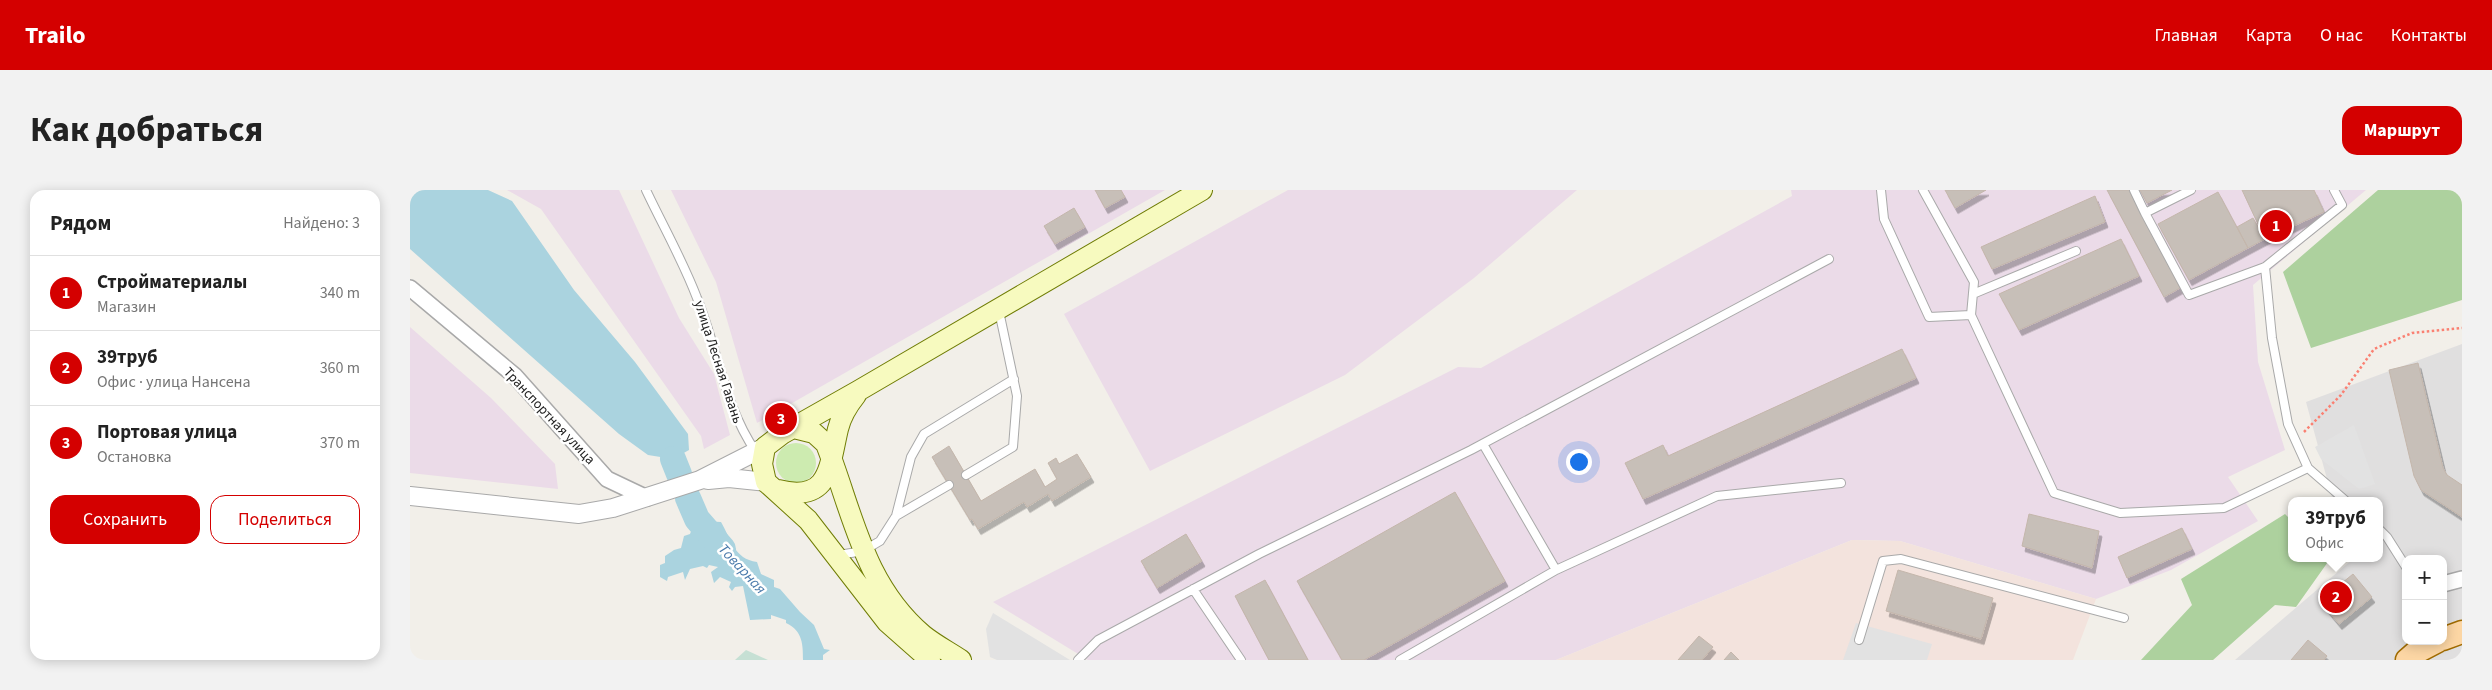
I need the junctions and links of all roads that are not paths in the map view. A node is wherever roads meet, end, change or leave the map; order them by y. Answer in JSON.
{"nodes":[{"id":1,"x":646,"y":190,"type":"edge"},
{"id":2,"x":1202,"y":190,"type":"edge"},
{"id":3,"x":1881,"y":190,"type":"edge"},
{"id":4,"x":1923,"y":190,"type":"edge"},
{"id":5,"x":2134,"y":190,"type":"edge"},
{"id":6,"x":2190,"y":190,"type":"edge"},
{"id":7,"x":2334,"y":190,"type":"edge"},
{"id":8,"x":2145,"y":213,"type":"junction"},
{"id":9,"x":2076,"y":251,"type":"dead end"},
{"id":10,"x":1829,"y":259,"type":"dead end"},
{"id":11,"x":2265,"y":267,"type":"junction"},
{"id":12,"x":410,"y":288,"type":"edge"},
{"id":13,"x":1973,"y":294,"type":"junction"},
{"id":14,"x":998,"y":310,"type":"junction"},
{"id":15,"x":1971,"y":315,"type":"junction"},
{"id":16,"x":1014,"y":379,"type":"junction"},
{"id":17,"x":858,"y":391,"type":"junction"},
{"id":18,"x":794,"y":428,"type":"junction"},
{"id":19,"x":1483,"y":444,"type":"junction"},
{"id":20,"x":760,"y":449,"type":"junction"},
{"id":21,"x":832,"y":462,"type":"junction"},
{"id":22,"x":2308,"y":468,"type":"junction"},
{"id":23,"x":966,"y":475,"type":"dead end"},
{"id":24,"x":700,"y":480,"type":"junction"},
{"id":25,"x":1841,"y":483,"type":"dead end"},
{"id":26,"x":949,"y":485,"type":"dead end"},
{"id":27,"x":772,"y":486,"type":"junction"},
{"id":28,"x":410,"y":496,"type":"edge"},
{"id":29,"x":2341,"y":497,"type":"edge"},
{"id":30,"x":647,"y":498,"type":"junction"},
{"id":31,"x":896,"y":516,"type":"junction"},
{"id":32,"x":2383,"y":533,"type":"edge"},
{"id":33,"x":863,"y":552,"type":"junction"},
{"id":34,"x":835,"y":555,"type":"junction"},
{"id":35,"x":2402,"y":561,"type":"edge"},
{"id":36,"x":1556,"y":570,"type":"junction"},
{"id":37,"x":2462,"y":579,"type":"edge"},
{"id":38,"x":2447,"y":583,"type":"edge"},
{"id":39,"x":1193,"y":589,"type":"junction"},
{"id":40,"x":2124,"y":618,"type":"dead end"},
{"id":41,"x":2462,"y":632,"type":"edge"},
{"id":42,"x":2447,"y":638,"type":"edge"},
{"id":43,"x":1859,"y":640,"type":"dead end"},
{"id":44,"x":2430,"y":645,"type":"edge"},
{"id":45,"x":2414,"y":653,"type":"edge"},
{"id":46,"x":930,"y":660,"type":"edge"},
{"id":47,"x":961,"y":660,"type":"edge"},
{"id":48,"x":1078,"y":660,"type":"edge"},
{"id":49,"x":1241,"y":660,"type":"edge"},
{"id":50,"x":1400,"y":660,"type":"edge"}],
"edges":[{"from":1,"to":20,"type":"lane","name":"улица Лесная Гавань"},
{"from":2,"to":14,"type":"main road"},
{"from":3,"to":15,"type":"lane"},
{"from":4,"to":13,"type":"lane"},
{"from":5,"to":8,"type":"lane"},
{"from":6,"to":8,"type":"lane"},
{"from":7,"to":11,"type":"lane"},
{"from":8,"to":11,"type":"lane"},
{"from":9,"to":13,"type":"lane"},
{"from":10,"to":19,"type":"lane"},
{"from":11,"to":22,"type":"lane"},
{"from":12,"to":30,"type":"street","name":"Транспортная улица"},
{"from":13,"to":15,"type":"lane"},
{"from":14,"to":16,"type":"lane"},
{"from":14,"to":17,"type":"main road"},
{"from":15,"to":22,"type":"lane"},
{"from":16,"to":23,"type":"lane"},
{"from":16,"to":31,"type":"lane"},
{"from":17,"to":18,"type":"main road"},
{"from":17,"to":21,"type":"main road"},
{"from":18,"to":20,"type":"main road"},
{"from":18,"to":21,"type":"main road"},
{"from":19,"to":36,"type":"lane"},
{"from":19,"to":39,"type":"lane"},
{"from":20,"to":24,"type":"street"},
{"from":20,"to":27,"type":"main road"},
{"from":21,"to":27,"type":"main road"},
{"from":21,"to":33,"type":"main road"},
{"from":22,"to":29,"type":"lane"},
{"from":24,"to":27,"type":"street"},
{"from":24,"to":30,"type":"street"},
{"from":25,"to":36,"type":"lane"},
{"from":26,"to":31,"type":"lane"},
{"from":27,"to":34,"type":"main road"},
{"from":28,"to":30,"type":"street"},
{"from":31,"to":33,"type":"lane"},
{"from":32,"to":35,"type":"lane"},
{"from":33,"to":34,"type":"lane"},
{"from":33,"to":47,"type":"main road"},
{"from":34,"to":46,"type":"main road"},
{"from":36,"to":50,"type":"lane"},
{"from":37,"to":38,"type":"street"},
{"from":39,"to":48,"type":"lane"},
{"from":39,"to":49,"type":"lane"},
{"from":40,"to":43,"type":"lane"},
{"from":41,"to":42,"type":"main road"},
{"from":44,"to":45,"type":"main road"}]}
